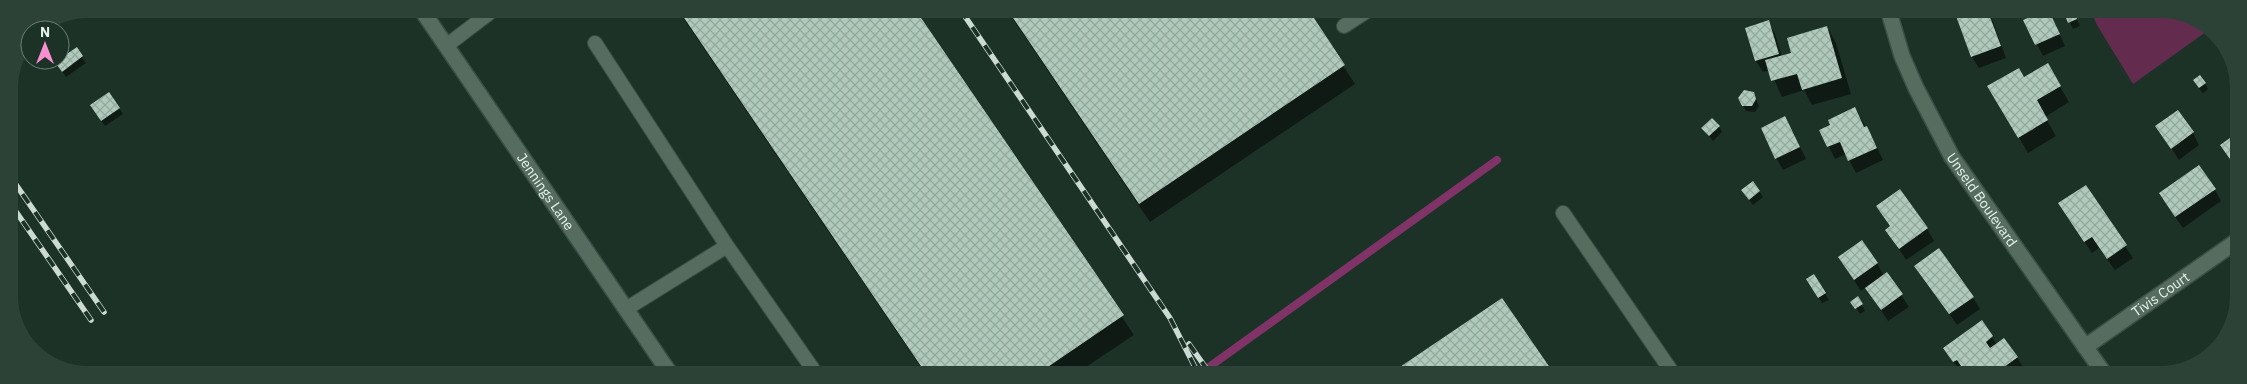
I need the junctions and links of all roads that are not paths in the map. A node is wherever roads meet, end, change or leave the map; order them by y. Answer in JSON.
{"nodes":[{"id":1,"x":426,"y":17,"type":"edge"},
{"id":2,"x":484,"y":17,"type":"edge"},
{"id":3,"x":1358,"y":17,"type":"edge"},
{"id":4,"x":1890,"y":17,"type":"edge"},
{"id":5,"x":1344,"y":26,"type":"dead end"},
{"id":6,"x":595,"y":43,"type":"dead end"},
{"id":7,"x":446,"y":46,"type":"junction"},
{"id":8,"x":1563,"y":213,"type":"dead end"},
{"id":9,"x":728,"y":246,"type":"junction"},
{"id":10,"x":2230,"y":246,"type":"edge"},
{"id":11,"x":626,"y":309,"type":"junction"},
{"id":12,"x":2085,"y":347,"type":"junction"},
{"id":13,"x":665,"y":366,"type":"edge"},
{"id":14,"x":811,"y":366,"type":"edge"},
{"id":15,"x":1668,"y":366,"type":"edge"},
{"id":16,"x":2099,"y":366,"type":"edge"}],
"edges":[{"from":1,"to":7,"type":"street","name":"Jennings Lane"},
{"from":2,"to":7,"type":"lane"},
{"from":3,"to":5,"type":"lane"},
{"from":4,"to":12,"type":"street","name":"Unseld Boulevard"},
{"from":6,"to":9,"type":"lane"},
{"from":7,"to":11,"type":"street","name":"Jennings Lane"},
{"from":8,"to":15,"type":"lane"},
{"from":9,"to":11,"type":"lane"},
{"from":9,"to":14,"type":"lane"},
{"from":10,"to":12,"type":"street","name":"Tivis Court"},
{"from":11,"to":13,"type":"street","name":"Jennings Lane"},
{"from":12,"to":16,"type":"street","name":"Unseld Boulevard"}]}
